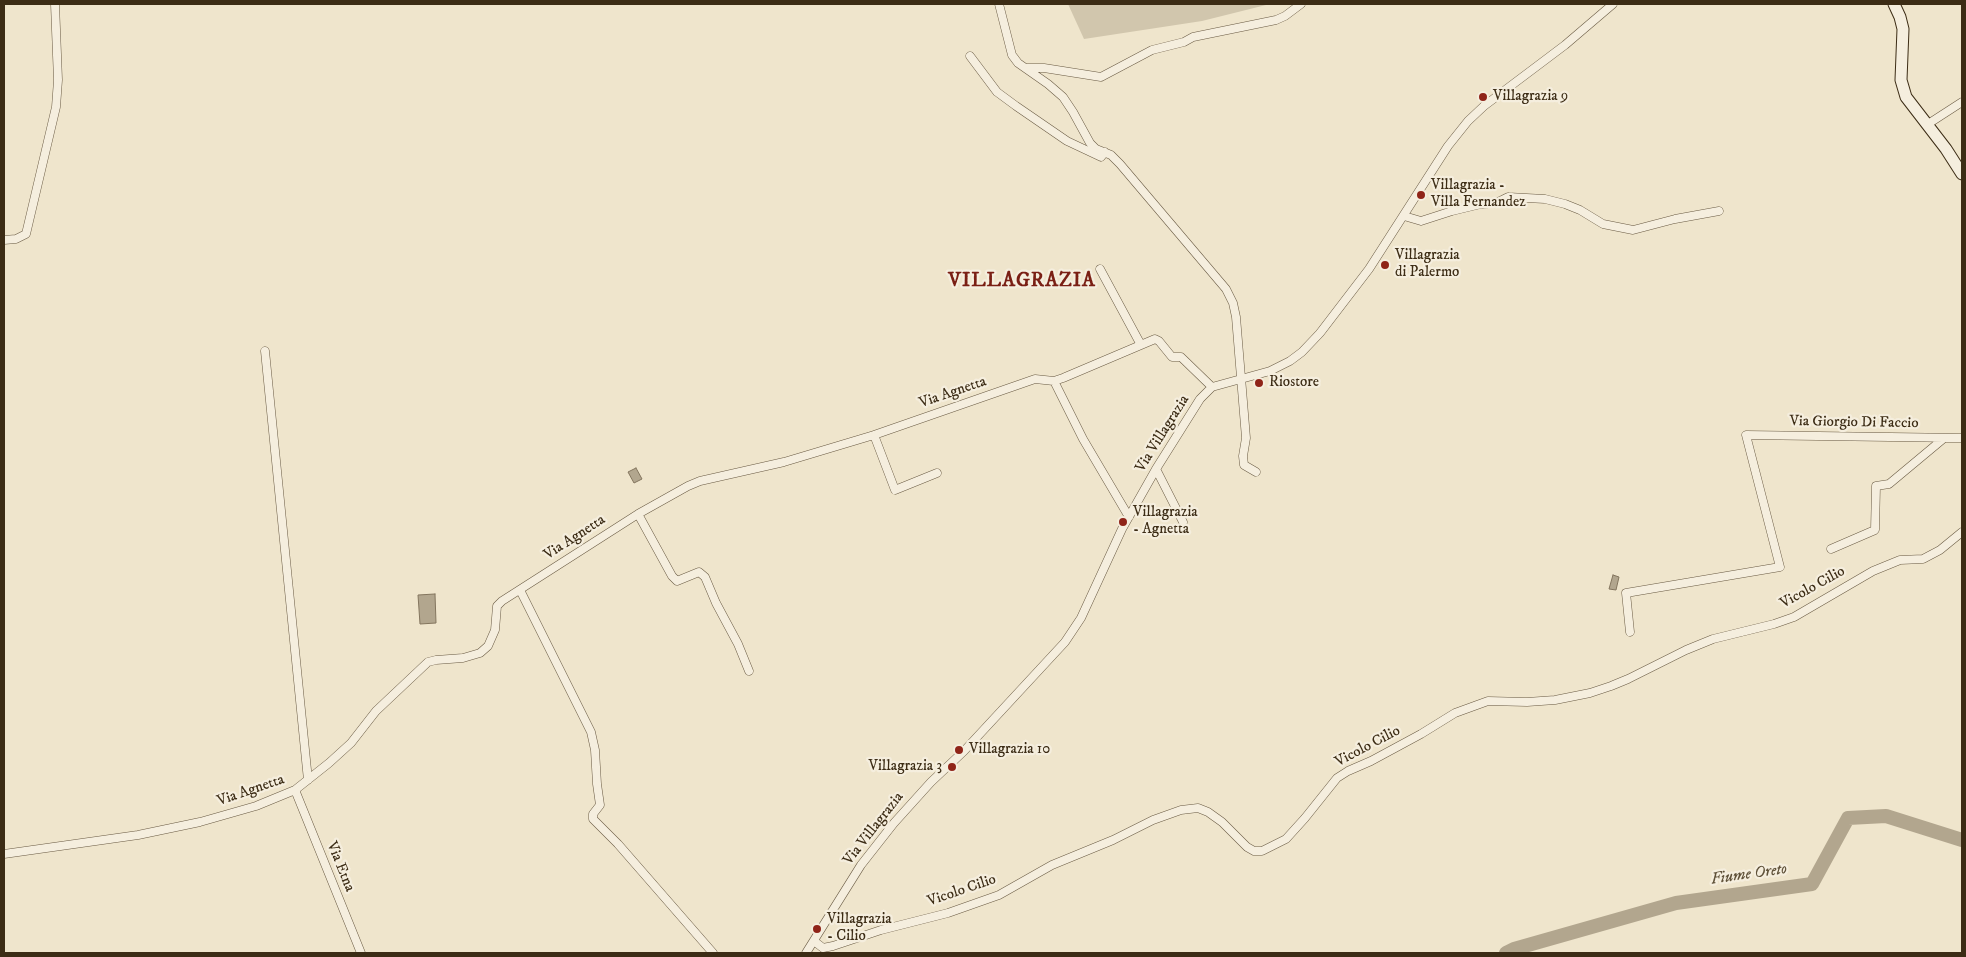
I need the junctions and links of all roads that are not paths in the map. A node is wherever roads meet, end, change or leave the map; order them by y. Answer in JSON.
{"nodes":[{"id":1,"x":55,"y":4,"type":"edge"},
{"id":2,"x":999,"y":4,"type":"edge"},
{"id":3,"x":1301,"y":4,"type":"edge"},
{"id":4,"x":1613,"y":4,"type":"edge"},
{"id":5,"x":1894,"y":4,"type":"edge"},
{"id":6,"x":970,"y":56,"type":"dead end"},
{"id":7,"x":1026,"y":68,"type":"junction"},
{"id":8,"x":1962,"y":102,"type":"edge"},
{"id":9,"x":1928,"y":124,"type":"junction"},
{"id":10,"x":1105,"y":152,"type":"junction"},
{"id":11,"x":1962,"y":174,"type":"edge"},
{"id":12,"x":1719,"y":210,"type":"dead end"},
{"id":13,"x":1404,"y":216,"type":"junction"},
{"id":14,"x":4,"y":240,"type":"edge"},
{"id":15,"x":1100,"y":269,"type":"dead end"},
{"id":16,"x":1141,"y":345,"type":"junction"},
{"id":17,"x":265,"y":351,"type":"dead end"},
{"id":18,"x":1241,"y":378,"type":"junction"},
{"id":19,"x":1054,"y":381,"type":"junction"},
{"id":20,"x":1212,"y":387,"type":"junction"},
{"id":21,"x":874,"y":434,"type":"junction"},
{"id":22,"x":1943,"y":438,"type":"junction"},
{"id":23,"x":1962,"y":438,"type":"edge"},
{"id":24,"x":1156,"y":469,"type":"junction"},
{"id":25,"x":1256,"y":472,"type":"dead end"},
{"id":26,"x":937,"y":473,"type":"dead end"},
{"id":27,"x":638,"y":514,"type":"junction"},
{"id":28,"x":1129,"y":517,"type":"junction"},
{"id":29,"x":1183,"y":522,"type":"dead end"},
{"id":30,"x":1962,"y":532,"type":"edge"},
{"id":31,"x":1831,"y":549,"type":"dead end"},
{"id":32,"x":520,"y":590,"type":"junction"},
{"id":33,"x":1630,"y":632,"type":"dead end"},
{"id":34,"x":749,"y":671,"type":"dead end"},
{"id":35,"x":308,"y":780,"type":"junction"},
{"id":36,"x":295,"y":790,"type":"junction"},
{"id":37,"x":4,"y":854,"type":"edge"},
{"id":38,"x":814,"y":941,"type":"junction"},
{"id":39,"x":823,"y":951,"type":"edge"},
{"id":40,"x":361,"y":953,"type":"edge"},
{"id":41,"x":713,"y":953,"type":"edge"},
{"id":42,"x":806,"y":953,"type":"edge"}],
"edges":[{"from":1,"to":14,"type":"street"},
{"from":2,"to":7,"type":"street"},
{"from":3,"to":7,"type":"street"},
{"from":4,"to":13,"type":"street"},
{"from":5,"to":9,"type":"main road"},
{"from":6,"to":10,"type":"street"},
{"from":7,"to":10,"type":"street"},
{"from":8,"to":9,"type":"street"},
{"from":9,"to":11,"type":"main road"},
{"from":10,"to":18,"type":"street"},
{"from":12,"to":13,"type":"street"},
{"from":13,"to":18,"type":"street"},
{"from":15,"to":16,"type":"street"},
{"from":16,"to":19,"type":"street","name":"Via Agnetta"},
{"from":16,"to":20,"type":"street","name":"Via Agnetta"},
{"from":17,"to":35,"type":"street"},
{"from":18,"to":20,"type":"street"},
{"from":18,"to":25,"type":"street"},
{"from":19,"to":21,"type":"street","name":"Via Agnetta"},
{"from":19,"to":28,"type":"street"},
{"from":20,"to":24,"type":"street","name":"Via Villagrazia"},
{"from":21,"to":26,"type":"street"},
{"from":21,"to":27,"type":"street","name":"Via Agnetta"},
{"from":22,"to":23,"type":"street","name":"Via Giorgio Di Faccio"},
{"from":22,"to":31,"type":"street"},
{"from":22,"to":33,"type":"street","name":"Via Giorgio Di Faccio"},
{"from":24,"to":28,"type":"street","name":"Via Villagrazia"},
{"from":24,"to":29,"type":"street"},
{"from":27,"to":32,"type":"street","name":"Via Agnetta"},
{"from":27,"to":34,"type":"street"},
{"from":28,"to":38,"type":"street","name":"Via Villagrazia"},
{"from":30,"to":39,"type":"street","name":"Vicolo Cilio"},
{"from":32,"to":35,"type":"street","name":"Via Agnetta"},
{"from":32,"to":41,"type":"street"},
{"from":35,"to":36,"type":"street","name":"Via Agnetta"},
{"from":36,"to":37,"type":"street","name":"Via Agnetta"},
{"from":36,"to":40,"type":"street","name":"Via Etna"},
{"from":38,"to":39,"type":"street","name":"Vicolo Cilio"},
{"from":38,"to":42,"type":"street","name":"Via Villagrazia"}]}
